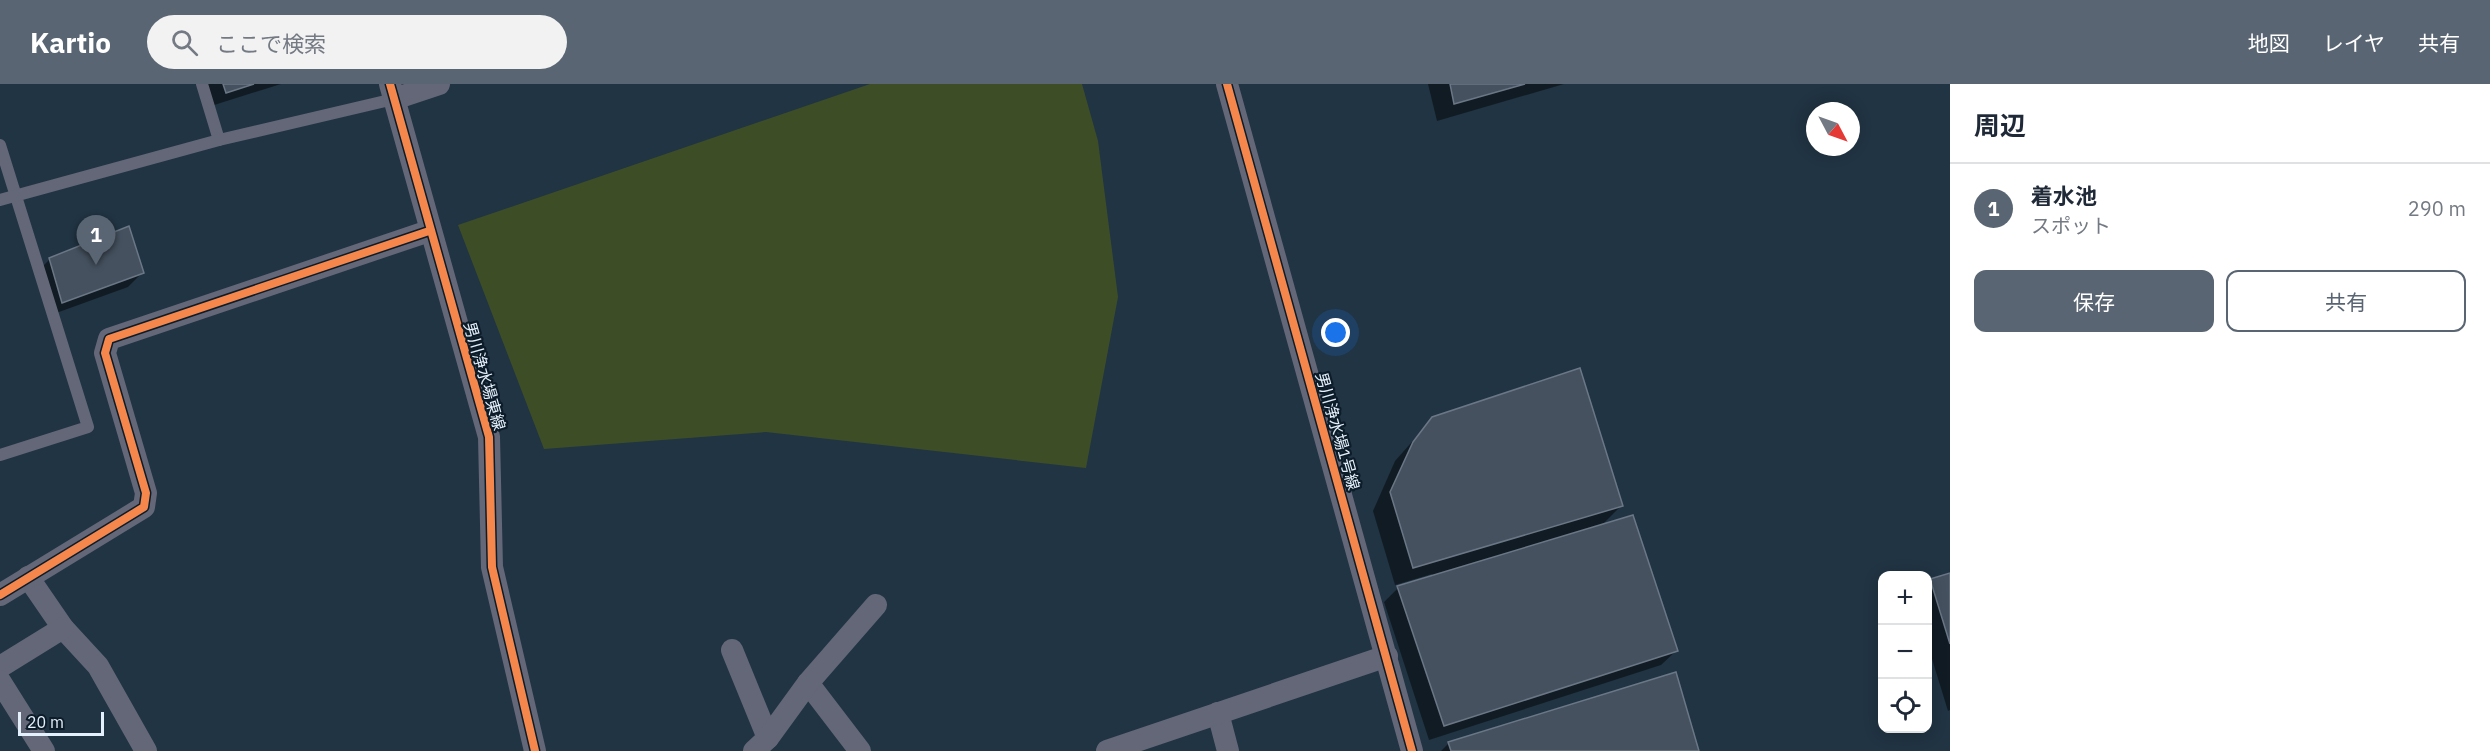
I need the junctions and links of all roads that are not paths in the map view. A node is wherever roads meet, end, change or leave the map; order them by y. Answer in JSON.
{"nodes":[{"id":1,"x":202,"y":84,"type":"edge"},
{"id":2,"x":439,"y":84,"type":"edge"},
{"id":3,"x":1227,"y":84,"type":"edge"},
{"id":4,"x":392,"y":92,"type":"edge"},
{"id":5,"x":219,"y":140,"type":"junction"},
{"id":6,"x":0,"y":145,"type":"edge"},
{"id":7,"x":15,"y":194,"type":"junction"},
{"id":8,"x":0,"y":200,"type":"edge"},
{"id":9,"x":429,"y":231,"type":"junction"},
{"id":10,"x":0,"y":455,"type":"edge"},
{"id":11,"x":28,"y":577,"type":"junction"},
{"id":12,"x":0,"y":595,"type":"edge"},
{"id":13,"x":876,"y":605,"type":"dead end"},
{"id":14,"x":63,"y":628,"type":"junction"},
{"id":15,"x":732,"y":650,"type":"dead end"},
{"id":16,"x":1387,"y":656,"type":"junction"},
{"id":17,"x":0,"y":667,"type":"edge"},
{"id":18,"x":0,"y":681,"type":"edge"},
{"id":19,"x":808,"y":683,"type":"junction"},
{"id":20,"x":1218,"y":713,"type":"junction"},
{"id":21,"x":761,"y":744,"type":"edge"},
{"id":22,"x":44,"y":751,"type":"edge"},
{"id":23,"x":145,"y":751,"type":"edge"},
{"id":24,"x":535,"y":751,"type":"edge"},
{"id":25,"x":860,"y":751,"type":"edge"},
{"id":26,"x":1107,"y":751,"type":"edge"},
{"id":27,"x":1228,"y":751,"type":"edge"},
{"id":28,"x":1412,"y":751,"type":"edge"}],
"edges":[{"from":1,"to":5,"type":"lane"},
{"from":2,"to":4,"type":"street"},
{"from":3,"to":16,"type":"street","name":"男川浄水場1号線"},
{"from":4,"to":5,"type":"lane"},
{"from":4,"to":9,"type":"street","name":"男川浄水場東線"},
{"from":5,"to":7,"type":"lane"},
{"from":6,"to":7,"type":"lane"},
{"from":7,"to":8,"type":"lane"},
{"from":7,"to":10,"type":"lane"},
{"from":9,"to":11,"type":"street"},
{"from":9,"to":24,"type":"street","name":"男川浄水場東線"},
{"from":11,"to":12,"type":"street"},
{"from":11,"to":14,"type":"street"},
{"from":13,"to":19,"type":"street"},
{"from":14,"to":17,"type":"street"},
{"from":14,"to":23,"type":"street"},
{"from":15,"to":21,"type":"street"},
{"from":16,"to":20,"type":"street"},
{"from":16,"to":28,"type":"street","name":"男川浄水場1号線"},
{"from":18,"to":22,"type":"street"},
{"from":19,"to":21,"type":"street"},
{"from":19,"to":25,"type":"street"},
{"from":20,"to":26,"type":"street"},
{"from":20,"to":27,"type":"street"}]}
